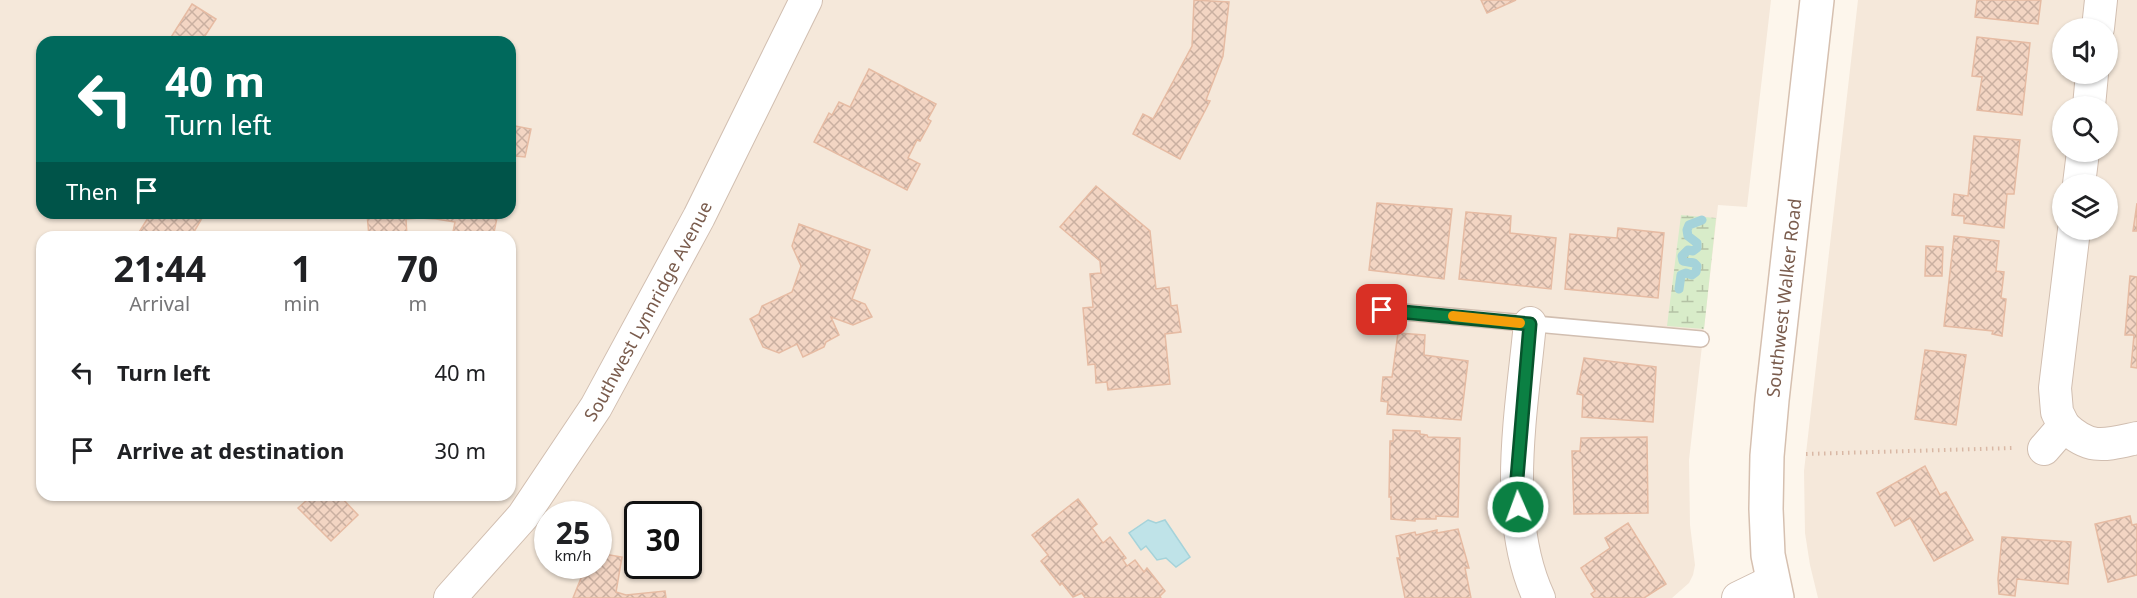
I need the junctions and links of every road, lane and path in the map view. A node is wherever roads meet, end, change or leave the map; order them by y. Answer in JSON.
{"nodes":[{"id":1,"x":806,"y":0,"type":"edge"},
{"id":2,"x":1817,"y":0,"type":"edge"},
{"id":3,"x":2101,"y":0,"type":"edge"},
{"id":4,"x":2099,"y":18,"type":"edge"},
{"id":5,"x":2073,"y":240,"type":"edge"},
{"id":6,"x":1382,"y":310,"type":"dead end"},
{"id":7,"x":1530,"y":324,"type":"junction"},
{"id":8,"x":1701,"y":339,"type":"dead end"},
{"id":9,"x":2064,"y":426,"type":"junction"},
{"id":10,"x":2137,"y":438,"type":"edge"},
{"id":11,"x":2044,"y":449,"type":"joint"},
{"id":12,"x":1806,"y":454,"type":"dead end"},
{"id":13,"x":1775,"y":589,"type":"edge"},
{"id":14,"x":450,"y":598,"type":"edge"},
{"id":15,"x":1539,"y":598,"type":"edge"},
{"id":16,"x":1738,"y":598,"type":"edge"}],
"edges":[{"from":1,"to":14,"type":"street","name":"Southwest Lynnridge Avenue"},
{"from":2,"to":13,"type":"main road","name":"Southwest Walker Road"},
{"from":3,"to":4,"type":"street"},
{"from":5,"to":9,"type":"street"},
{"from":6,"to":7,"type":"lane"},
{"from":7,"to":8,"type":"lane"},
{"from":7,"to":15,"type":"street"},
{"from":9,"to":10,"type":"street"},
{"from":9,"to":11,"type":"street"},
{"from":11,"to":12,"type":"path"},
{"from":13,"to":16,"type":"street"}]}
